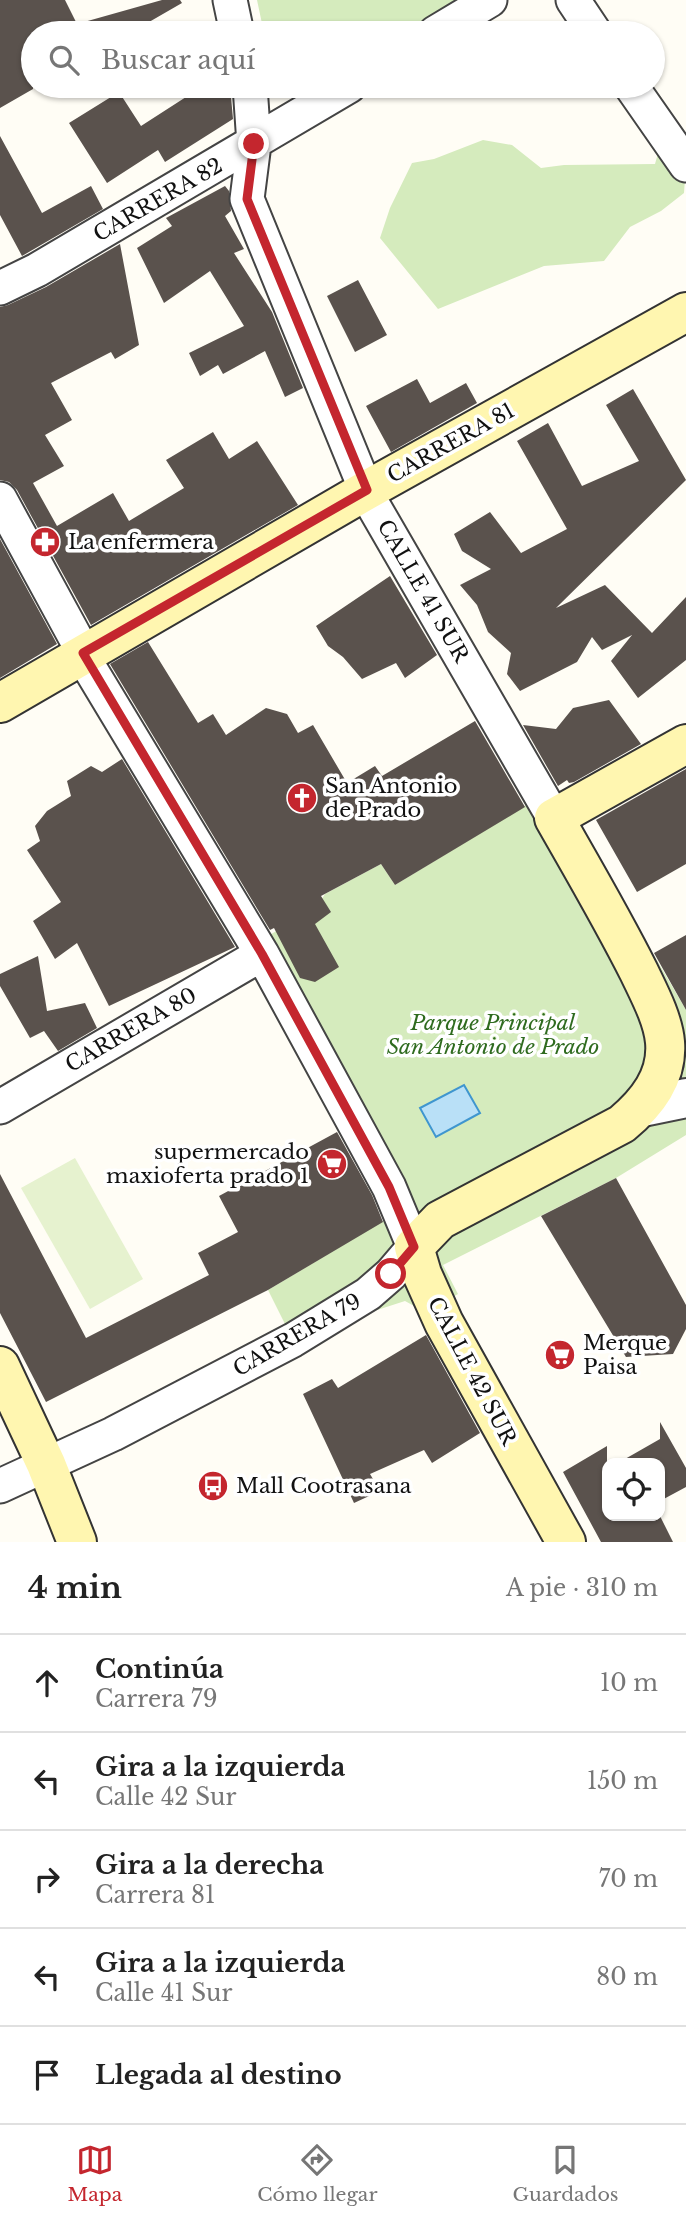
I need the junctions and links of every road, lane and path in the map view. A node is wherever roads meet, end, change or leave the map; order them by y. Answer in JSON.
{"nodes":[{"id":1,"x":230,"y":0,"type":"edge"},
{"id":2,"x":490,"y":0,"type":"edge"},
{"id":3,"x":573,"y":0,"type":"edge"},
{"id":4,"x":234,"y":21,"type":"edge"},
{"id":5,"x":455,"y":21,"type":"edge"},
{"id":6,"x":588,"y":21,"type":"edge"},
{"id":7,"x":251,"y":98,"type":"edge"},
{"id":8,"x":329,"y":98,"type":"edge"},
{"id":9,"x":640,"y":98,"type":"edge"},
{"id":10,"x":254,"y":144,"type":"junction"},
{"id":11,"x":686,"y":165,"type":"edge"},
{"id":12,"x":0,"y":288,"type":"edge"},
{"id":13,"x":686,"y":312,"type":"edge"},
{"id":14,"x":367,"y":490,"type":"junction"},
{"id":15,"x":0,"y":499,"type":"edge"},
{"id":16,"x":83,"y":653,"type":"junction"},
{"id":17,"x":0,"y":703,"type":"edge"},
{"id":18,"x":686,"y":744,"type":"edge"},
{"id":19,"x":554,"y":818,"type":"junction"},
{"id":20,"x":262,"y":954,"type":"junction"},
{"id":21,"x":676,"y":1054,"type":"edge"},
{"id":22,"x":686,"y":1098,"type":"edge"},
{"id":23,"x":0,"y":1107,"type":"edge"},
{"id":24,"x":643,"y":1107,"type":"junction"},
{"id":25,"x":414,"y":1247,"type":"junction"},
{"id":26,"x":0,"y":1366,"type":"edge"},
{"id":27,"x":46,"y":1464,"type":"junction"},
{"id":28,"x":0,"y":1486,"type":"edge"},
{"id":29,"x":77,"y":1542,"type":"edge"},
{"id":30,"x":566,"y":1542,"type":"edge"}],
"edges":[{"from":1,"to":4,"type":"street"},
{"from":2,"to":5,"type":"street"},
{"from":3,"to":6,"type":"street"},
{"from":7,"to":10,"type":"street","name":"CALLE 41 SUR"},
{"from":8,"to":10,"type":"street","name":"CARRERA 82"},
{"from":9,"to":11,"type":"street"},
{"from":10,"to":12,"type":"street","name":"CARRERA 82"},
{"from":10,"to":14,"type":"street","name":"CALLE 41 SUR"},
{"from":13,"to":14,"type":"main road","name":"CARRERA 81"},
{"from":14,"to":16,"type":"main road","name":"CARRERA 81"},
{"from":14,"to":19,"type":"street","name":"CALLE 41 SUR"},
{"from":15,"to":16,"type":"street","name":"CALLE 42 SUR"},
{"from":16,"to":17,"type":"main road","name":"CARRERA 81"},
{"from":16,"to":20,"type":"street","name":"CALLE 42 SUR"},
{"from":18,"to":19,"type":"main road"},
{"from":19,"to":21,"type":"main road","name":"CALLE 41 SUR"},
{"from":20,"to":23,"type":"street","name":"CARRERA 80"},
{"from":20,"to":25,"type":"street","name":"CALLE 42 SUR"},
{"from":21,"to":24,"type":"main road","name":"CARRERA 79"},
{"from":22,"to":24,"type":"street","name":"CARRERA 79"},
{"from":24,"to":25,"type":"main road","name":"CARRERA 79"},
{"from":25,"to":27,"type":"street","name":"CARRERA 79"},
{"from":25,"to":30,"type":"main road","name":"CALLE 42 SUR"},
{"from":26,"to":27,"type":"main road"},
{"from":27,"to":28,"type":"street","name":"CARRERA 79"},
{"from":27,"to":29,"type":"main road"}]}
